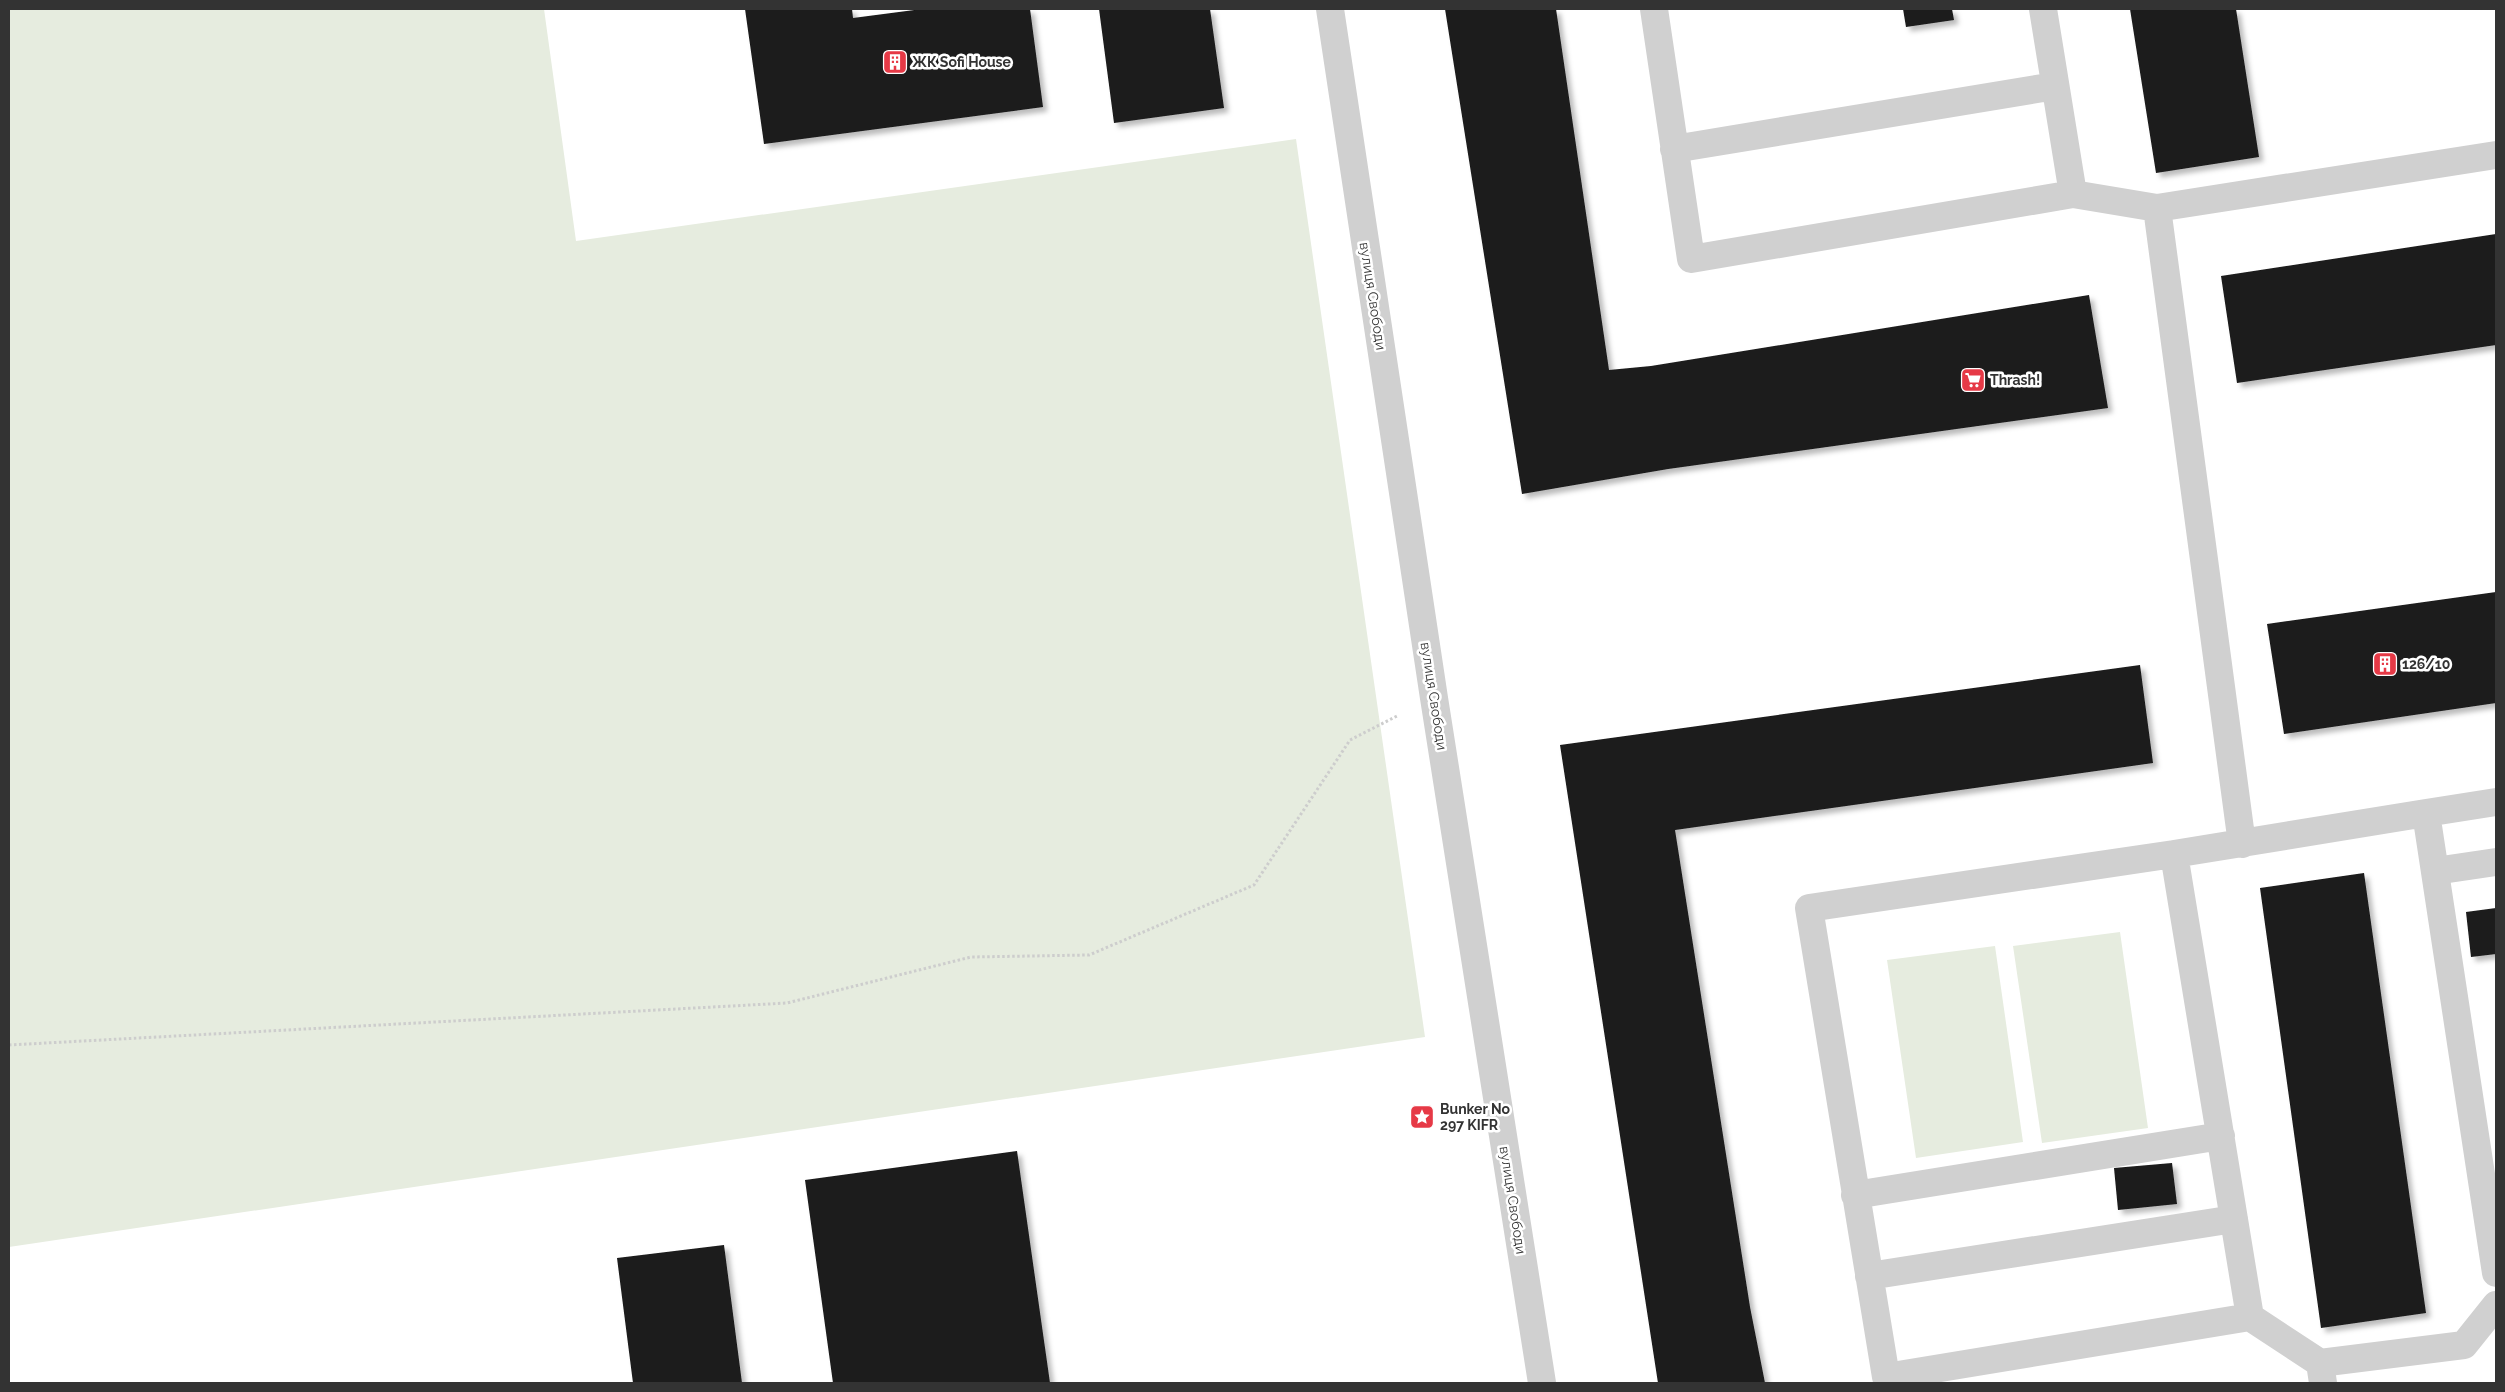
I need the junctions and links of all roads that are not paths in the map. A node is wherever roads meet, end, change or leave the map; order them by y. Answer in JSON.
{"nodes":[{"id":1,"x":1330,"y":9,"type":"edge"},
{"id":2,"x":1654,"y":9,"type":"edge"},
{"id":3,"x":2043,"y":9,"type":"edge"},
{"id":4,"x":2055,"y":86,"type":"junction"},
{"id":5,"x":1674,"y":149,"type":"junction"},
{"id":6,"x":2496,"y":155,"type":"edge"},
{"id":7,"x":2073,"y":194,"type":"junction"},
{"id":8,"x":2157,"y":208,"type":"junction"},
{"id":9,"x":2496,"y":802,"type":"edge"},
{"id":10,"x":2426,"y":813,"type":"junction"},
{"id":11,"x":2242,"y":844,"type":"junction"},
{"id":12,"x":2174,"y":854,"type":"junction"},
{"id":13,"x":2496,"y":862,"type":"edge"},
{"id":14,"x":2435,"y":871,"type":"junction"},
{"id":15,"x":2221,"y":1136,"type":"junction"},
{"id":16,"x":1856,"y":1195,"type":"junction"},
{"id":17,"x":2491,"y":1199,"type":"edge"},
{"id":18,"x":2234,"y":1219,"type":"junction"},
{"id":19,"x":2496,"y":1273,"type":"edge"},
{"id":20,"x":1869,"y":1276,"type":"junction"},
{"id":21,"x":2496,"y":1305,"type":"edge"},
{"id":22,"x":2250,"y":1317,"type":"junction"},
{"id":23,"x":2321,"y":1373,"type":"edge"},
{"id":24,"x":1542,"y":1383,"type":"edge"}],
"edges":[{"from":1,"to":24,"type":"street","name":"вулиця Свободи"},
{"from":2,"to":5,"type":"street"},
{"from":3,"to":4,"type":"street"},
{"from":4,"to":5,"type":"street"},
{"from":4,"to":7,"type":"street"},
{"from":5,"to":7,"type":"street"},
{"from":6,"to":8,"type":"street"},
{"from":7,"to":8,"type":"street"},
{"from":8,"to":11,"type":"street"},
{"from":9,"to":10,"type":"street"},
{"from":10,"to":11,"type":"street"},
{"from":10,"to":14,"type":"street"},
{"from":11,"to":12,"type":"street"},
{"from":12,"to":15,"type":"street"},
{"from":12,"to":16,"type":"street"},
{"from":13,"to":14,"type":"street"},
{"from":14,"to":17,"type":"street"},
{"from":15,"to":16,"type":"street"},
{"from":15,"to":18,"type":"street"},
{"from":16,"to":20,"type":"street"},
{"from":17,"to":19,"type":"street"},
{"from":18,"to":20,"type":"street"},
{"from":18,"to":22,"type":"street"},
{"from":20,"to":22,"type":"street"},
{"from":21,"to":23,"type":"street"},
{"from":22,"to":23,"type":"street"}]}
